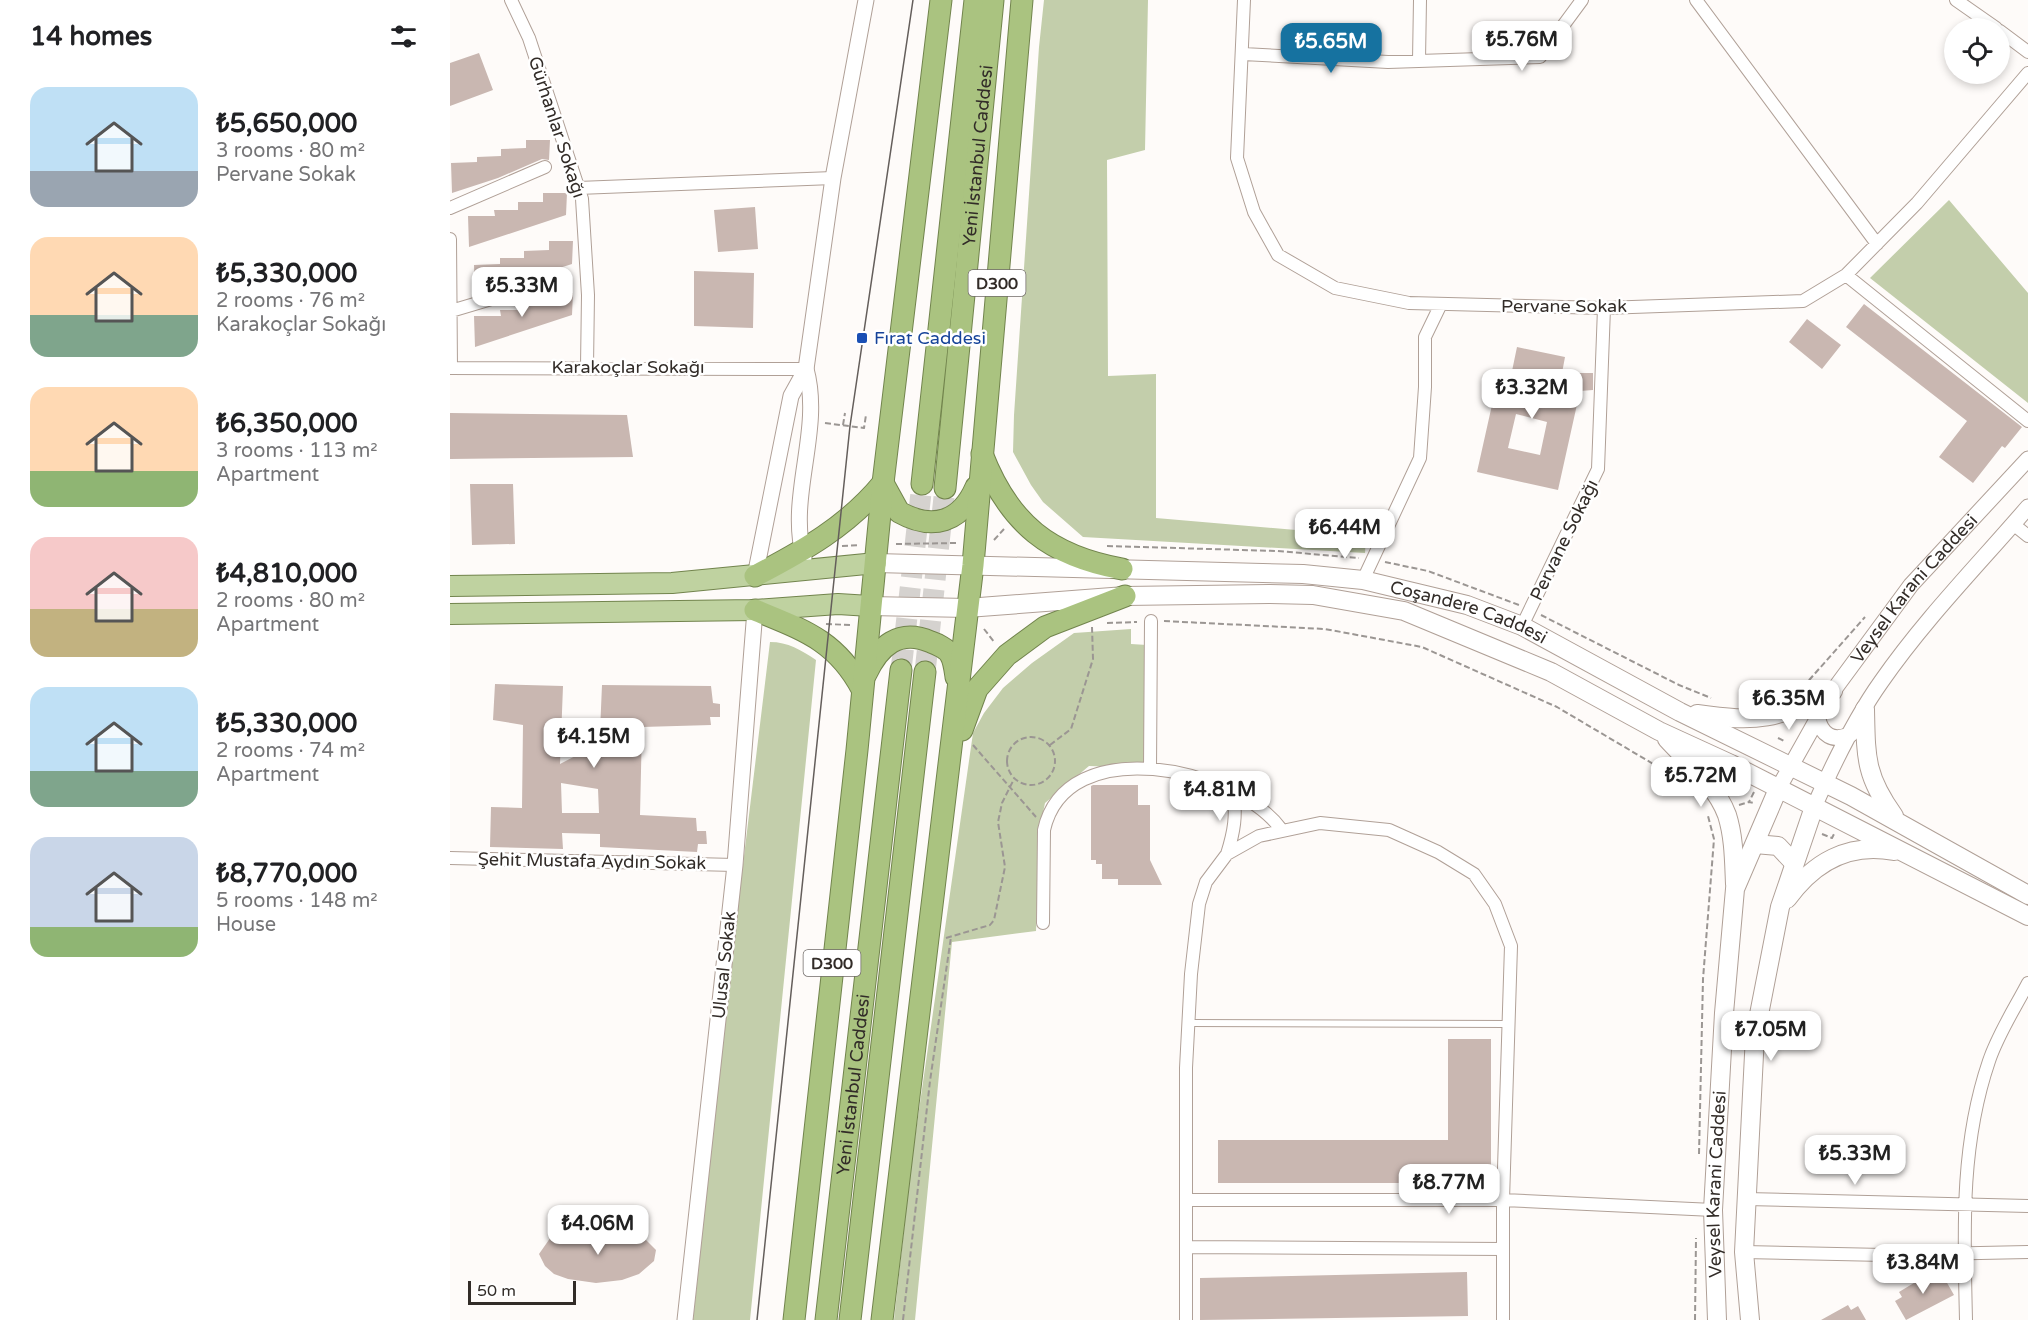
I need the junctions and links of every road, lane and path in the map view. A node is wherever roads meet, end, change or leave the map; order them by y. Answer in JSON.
{"nodes":[{"id":1,"x":511,"y":0,"type":"edge"},
{"id":2,"x":866,"y":0,"type":"edge"},
{"id":3,"x":941,"y":0,"type":"edge"},
{"id":4,"x":975,"y":0,"type":"edge"},
{"id":5,"x":993,"y":0,"type":"edge"},
{"id":6,"x":1022,"y":0,"type":"edge"},
{"id":7,"x":1244,"y":0,"type":"edge"},
{"id":8,"x":1420,"y":0,"type":"edge"},
{"id":9,"x":1582,"y":0,"type":"edge"},
{"id":10,"x":1696,"y":0,"type":"edge"},
{"id":11,"x":1956,"y":0,"type":"edge"},
{"id":12,"x":1981,"y":18,"type":"edge"},
{"id":13,"x":2010,"y":39,"type":"edge"},
{"id":14,"x":2028,"y":52,"type":"edge"},
{"id":15,"x":1243,"y":54,"type":"junction"},
{"id":16,"x":1419,"y":60,"type":"junction"},
{"id":17,"x":2028,"y":73,"type":"edge"},
{"id":18,"x":545,"y":167,"type":"dead end"},
{"id":19,"x":833,"y":177,"type":"junction"},
{"id":20,"x":578,"y":188,"type":"junction"},
{"id":21,"x":450,"y":208,"type":"edge"},
{"id":22,"x":450,"y":239,"type":"edge"},
{"id":23,"x":1877,"y":244,"type":"junction"},
{"id":24,"x":1846,"y":275,"type":"junction"},
{"id":25,"x":565,"y":278,"type":"dead end"},
{"id":26,"x":1440,"y":306,"type":"junction"},
{"id":27,"x":1604,"y":308,"type":"junction"},
{"id":28,"x":451,"y":311,"type":"edge"},
{"id":29,"x":587,"y":366,"type":"junction"},
{"id":30,"x":450,"y":368,"type":"edge"},
{"id":31,"x":806,"y":369,"type":"junction"},
{"id":32,"x":845,"y":412,"type":"dead end"},
{"id":33,"x":866,"y":415,"type":"dead end"},
{"id":34,"x":811,"y":421,"type":"junction"},
{"id":35,"x":2028,"y":421,"type":"edge"},
{"id":36,"x":843,"y":426,"type":"junction"},
{"id":37,"x":982,"y":454,"type":"junction"},
{"id":38,"x":2028,"y":459,"type":"edge"},
{"id":39,"x":980,"y":479,"type":"junction"},
{"id":40,"x":883,"y":483,"type":"junction"},
{"id":41,"x":922,"y":484,"type":"tunnel mouth"},
{"id":42,"x":945,"y":488,"type":"tunnel mouth"},
{"id":43,"x":2028,"y":507,"type":"edge"},
{"id":44,"x":1018,"y":515,"type":"junction"},
{"id":45,"x":2013,"y":524,"type":"junction"},
{"id":46,"x":2028,"y":537,"type":"edge"},
{"id":47,"x":975,"y":542,"type":"junction"},
{"id":48,"x":838,"y":546,"type":"dead end"},
{"id":49,"x":876,"y":554,"type":"junction"},
{"id":50,"x":805,"y":560,"type":"junction"},
{"id":51,"x":973,"y":565,"type":"junction"},
{"id":52,"x":1122,"y":569,"type":"junction"},
{"id":53,"x":755,"y":576,"type":"junction"},
{"id":54,"x":1363,"y":580,"type":"junction"},
{"id":55,"x":450,"y":586,"type":"edge"},
{"id":56,"x":1125,"y":596,"type":"junction"},
{"id":57,"x":870,"y":606,"type":"junction"},
{"id":58,"x":976,"y":607,"type":"junction"},
{"id":59,"x":755,"y":610,"type":"junction"},
{"id":60,"x":450,"y":614,"type":"edge"},
{"id":61,"x":1865,"y":617,"type":"dead end"},
{"id":62,"x":1151,"y":621,"type":"junction"},
{"id":63,"x":1092,"y":624,"type":"junction"},
{"id":64,"x":1082,"y":626,"type":"dead end"},
{"id":65,"x":1522,"y":626,"type":"junction"},
{"id":66,"x":1007,"y":655,"type":"junction"},
{"id":67,"x":901,"y":670,"type":"tunnel mouth"},
{"id":68,"x":925,"y":672,"type":"tunnel mouth"},
{"id":69,"x":862,"y":685,"type":"junction"},
{"id":70,"x":959,"y":686,"type":"junction"},
{"id":71,"x":1798,"y":691,"type":"dead end"},
{"id":72,"x":1833,"y":691,"type":"junction"},
{"id":73,"x":1865,"y":709,"type":"junction"},
{"id":74,"x":1680,"y":712,"type":"junction"},
{"id":75,"x":1817,"y":716,"type":"junction"},
{"id":76,"x":1659,"y":731,"type":"junction"},
{"id":77,"x":1851,"y":734,"type":"junction"},
{"id":78,"x":973,"y":745,"type":"dead end"},
{"id":79,"x":1050,"y":745,"type":"junction"},
{"id":80,"x":951,"y":762,"type":"junction"},
{"id":81,"x":1790,"y":766,"type":"junction"},
{"id":82,"x":1150,"y":769,"type":"junction"},
{"id":83,"x":1014,"y":779,"type":"junction"},
{"id":84,"x":1825,"y":783,"type":"junction"},
{"id":85,"x":1011,"y":785,"type":"junction"},
{"id":86,"x":1778,"y":789,"type":"junction"},
{"id":87,"x":1233,"y":792,"type":"junction"},
{"id":88,"x":1696,"y":795,"type":"dead end"},
{"id":89,"x":1814,"y":807,"type":"junction"},
{"id":90,"x":1706,"y":810,"type":"dead end"},
{"id":91,"x":1897,"y":820,"type":"junction"},
{"id":92,"x":1281,"y":829,"type":"junction"},
{"id":93,"x":1044,"y":830,"type":"junction"},
{"id":94,"x":1755,"y":844,"type":"junction"},
{"id":95,"x":1227,"y":854,"type":"junction"},
{"id":96,"x":1908,"y":854,"type":"junction"},
{"id":97,"x":450,"y":858,"type":"edge"},
{"id":98,"x":1794,"y":863,"type":"junction"},
{"id":99,"x":735,"y":865,"type":"junction"},
{"id":100,"x":1736,"y":889,"type":"junction"},
{"id":101,"x":2028,"y":895,"type":"edge"},
{"id":102,"x":1780,"y":907,"type":"junction"},
{"id":103,"x":2028,"y":916,"type":"edge"},
{"id":104,"x":1043,"y":923,"type":"dead end"},
{"id":105,"x":951,"y":937,"type":"junction"},
{"id":106,"x":937,"y":938,"type":"dead end"},
{"id":107,"x":2028,"y":983,"type":"edge"},
{"id":108,"x":1189,"y":1023,"type":"junction"},
{"id":109,"x":1508,"y":1024,"type":"junction"},
{"id":110,"x":1698,"y":1163,"type":"dead end"},
{"id":111,"x":1746,"y":1199,"type":"junction"},
{"id":112,"x":1186,"y":1200,"type":"junction"},
{"id":113,"x":1503,"y":1200,"type":"junction"},
{"id":114,"x":1965,"y":1204,"type":"junction"},
{"id":115,"x":2028,"y":1206,"type":"edge"},
{"id":116,"x":1705,"y":1210,"type":"junction"},
{"id":117,"x":1186,"y":1247,"type":"junction"},
{"id":118,"x":1503,"y":1249,"type":"junction"},
{"id":119,"x":1744,"y":1252,"type":"junction"},
{"id":120,"x":2028,"y":1252,"type":"edge"},
{"id":121,"x":1965,"y":1254,"type":"junction"},
{"id":122,"x":685,"y":1320,"type":"edge"},
{"id":123,"x":794,"y":1320,"type":"edge"},
{"id":124,"x":826,"y":1320,"type":"edge"},
{"id":125,"x":850,"y":1320,"type":"edge"},
{"id":126,"x":882,"y":1320,"type":"edge"},
{"id":127,"x":903,"y":1320,"type":"edge"},
{"id":128,"x":1186,"y":1320,"type":"edge"},
{"id":129,"x":1503,"y":1320,"type":"edge"},
{"id":130,"x":1695,"y":1320,"type":"edge"},
{"id":131,"x":1717,"y":1320,"type":"edge"},
{"id":132,"x":1750,"y":1320,"type":"edge"},
{"id":133,"x":1966,"y":1320,"type":"edge"}],
"edges":[{"from":1,"to":20,"type":"street","name":"Gürhanlar Sokağı"},
{"from":2,"to":19,"type":"street"},
{"from":3,"to":40,"type":"highway","number":"D300"},
{"from":4,"to":41,"type":"highway","name":"Yeni İstanbul Caddesi","number":"D300"},
{"from":5,"to":42,"type":"highway","name":"Yeni İstanbul Caddesi","number":"D300"},
{"from":6,"to":37,"type":"highway","number":"D300"},
{"from":7,"to":15,"type":"street","name":"Pervane Sokak"},
{"from":8,"to":16,"type":"street"},
{"from":9,"to":16,"type":"street"},
{"from":10,"to":23,"type":"street"},
{"from":11,"to":12,"type":"street"},
{"from":13,"to":14,"type":"street"},
{"from":15,"to":16,"type":"street"},
{"from":15,"to":26,"type":"street","name":"Pervane Sokak"},
{"from":17,"to":23,"type":"street","name":"Pervane Sokak"},
{"from":18,"to":21,"type":"street"},
{"from":19,"to":20,"type":"street"},
{"from":19,"to":31,"type":"street"},
{"from":20,"to":29,"type":"street","name":"Gürhanlar Sokağı"},
{"from":22,"to":28,"type":"street"},
{"from":23,"to":24,"type":"street","name":"Pervane Sokak"},
{"from":24,"to":27,"type":"street","name":"Pervane Sokak"},
{"from":24,"to":35,"type":"street"},
{"from":25,"to":28,"type":"street"},
{"from":26,"to":27,"type":"street","name":"Pervane Sokak"},
{"from":26,"to":54,"type":"street"},
{"from":27,"to":65,"type":"street","name":"Pervane Sokağı"},
{"from":28,"to":30,"type":"street"},
{"from":29,"to":30,"type":"street","name":"Karakoçlar Sokağı"},
{"from":29,"to":31,"type":"street","name":"Karakoçlar Sokağı"},
{"from":31,"to":34,"type":"street"},
{"from":31,"to":53,"type":"street"},
{"from":32,"to":36,"type":"path"},
{"from":33,"to":36,"type":"path"},
{"from":34,"to":36,"type":"path"},
{"from":34,"to":50,"type":"street"},
{"from":37,"to":39,"type":"highway","number":"D300"},
{"from":37,"to":44,"type":"highway"},
{"from":38,"to":72,"type":"street","name":"Veysel Karani Caddesi"},
{"from":39,"to":40,"type":"highway"},
{"from":39,"to":47,"type":"highway","number":"D300"},
{"from":40,"to":49,"type":"highway","number":"D300"},
{"from":40,"to":50,"type":"highway"},
{"from":43,"to":45,"type":"street","name":"Veysel Karani Caddesi"},
{"from":44,"to":47,"type":"path"},
{"from":44,"to":52,"type":"highway"},
{"from":45,"to":46,"type":"street"},
{"from":45,"to":73,"type":"street","name":"Veysel Karani Caddesi"},
{"from":47,"to":49,"type":"path"},
{"from":47,"to":51,"type":"highway","number":"D300"},
{"from":48,"to":49,"type":"path"},
{"from":49,"to":50,"type":"main road"},
{"from":49,"to":51,"type":"main road","name":"Coşandere Caddesi"},
{"from":49,"to":57,"type":"highway","number":"D300"},
{"from":50,"to":53,"type":"highway"},
{"from":51,"to":52,"type":"main road","name":"Coşandere Caddesi"},
{"from":51,"to":58,"type":"highway","number":"D300"},
{"from":52,"to":54,"type":"main road","name":"Coşandere Caddesi"},
{"from":53,"to":55,"type":"main road"},
{"from":54,"to":65,"type":"main road","name":"Coşandere Caddesi"},
{"from":56,"to":58,"type":"main road","name":"Coşandere Caddesi"},
{"from":56,"to":66,"type":"highway"},
{"from":56,"to":76,"type":"main road","name":"Coşandere Caddesi"},
{"from":57,"to":58,"type":"main road","name":"Coşandere Caddesi"},
{"from":57,"to":59,"type":"main road"},
{"from":57,"to":69,"type":"highway","number":"D300"},
{"from":58,"to":66,"type":"path"},
{"from":58,"to":70,"type":"highway","number":"D300"},
{"from":59,"to":60,"type":"main road"},
{"from":59,"to":69,"type":"highway"},
{"from":59,"to":99,"type":"street","name":"Ulusal Sokak"},
{"from":61,"to":71,"type":"path"},
{"from":62,"to":63,"type":"path"},
{"from":62,"to":82,"type":"street"},
{"from":62,"to":88,"type":"path"},
{"from":63,"to":64,"type":"path"},
{"from":63,"to":79,"type":"path"},
{"from":65,"to":74,"type":"main road","name":"Coşandere Caddesi"},
{"from":66,"to":80,"type":"highway"},
{"from":67,"to":124,"type":"highway","name":"Yeni İstanbul Caddesi","number":"D300"},
{"from":68,"to":125,"type":"highway","name":"Yeni İstanbul Caddesi"},
{"from":69,"to":70,"type":"highway"},
{"from":69,"to":123,"type":"highway","number":"D300"},
{"from":70,"to":80,"type":"highway","number":"D300"},
{"from":72,"to":74,"type":"main road"},
{"from":72,"to":75,"type":"street","name":"Veysel Karani Caddesi"},
{"from":73,"to":77,"type":"street","name":"Veysel Karani Caddesi"},
{"from":73,"to":91,"type":"main road"},
{"from":74,"to":81,"type":"main road","name":"Coşandere Caddesi"},
{"from":75,"to":77,"type":"street"},
{"from":75,"to":81,"type":"street","name":"Veysel Karani Caddesi"},
{"from":76,"to":86,"type":"main road","name":"Coşandere Caddesi"},
{"from":76,"to":100,"type":"main road"},
{"from":77,"to":84,"type":"street","name":"Veysel Karani Caddesi"},
{"from":78,"to":85,"type":"path"},
{"from":79,"to":83,"type":"path"},
{"from":79,"to":83,"type":"path"},
{"from":80,"to":126,"type":"highway","number":"D300"},
{"from":81,"to":84,"type":"main road","name":"Coşandere Caddesi"},
{"from":81,"to":86,"type":"street","name":"Veysel Karani Caddesi"},
{"from":82,"to":87,"type":"street"},
{"from":82,"to":93,"type":"street"},
{"from":83,"to":85,"type":"path"},
{"from":84,"to":89,"type":"street","name":"Veysel Karani Caddesi"},
{"from":84,"to":91,"type":"main road","name":"Coşandere Caddesi"},
{"from":85,"to":93,"type":"path"},
{"from":85,"to":105,"type":"path"},
{"from":86,"to":89,"type":"main road","name":"Coşandere Caddesi"},
{"from":86,"to":94,"type":"main road","name":"Veysel Karani Caddesi"},
{"from":87,"to":92,"type":"street"},
{"from":87,"to":95,"type":"street"},
{"from":89,"to":96,"type":"main road","name":"Coşandere Caddesi"},
{"from":89,"to":98,"type":"main road","name":"Veysel Karani Caddesi"},
{"from":90,"to":110,"type":"path"},
{"from":91,"to":101,"type":"main road","name":"Coşandere Caddesi"},
{"from":92,"to":95,"type":"street"},
{"from":92,"to":109,"type":"street"},
{"from":93,"to":104,"type":"street"},
{"from":94,"to":98,"type":"main road"},
{"from":94,"to":100,"type":"main road","name":"Veysel Karani Caddesi"},
{"from":95,"to":108,"type":"street"},
{"from":96,"to":102,"type":"main road"},
{"from":96,"to":103,"type":"main road","name":"Coşandere Caddesi"},
{"from":97,"to":99,"type":"street","name":"Şehit Mustafa Aydın Sokak"},
{"from":98,"to":102,"type":"main road","name":"Veysel Karani Caddesi"},
{"from":99,"to":122,"type":"street","name":"Ulusal Sokak"},
{"from":100,"to":116,"type":"main road","name":"Veysel Karani Caddesi"},
{"from":102,"to":111,"type":"main road","name":"Veysel Karani Caddesi"},
{"from":105,"to":106,"type":"path"},
{"from":105,"to":127,"type":"path"},
{"from":107,"to":114,"type":"street"},
{"from":108,"to":109,"type":"lane"},
{"from":108,"to":112,"type":"street"},
{"from":109,"to":113,"type":"street"},
{"from":111,"to":114,"type":"street"},
{"from":111,"to":119,"type":"main road","name":"Veysel Karani Caddesi"},
{"from":112,"to":113,"type":"street"},
{"from":112,"to":117,"type":"street"},
{"from":113,"to":116,"type":"street"},
{"from":113,"to":118,"type":"street"},
{"from":114,"to":115,"type":"street"},
{"from":114,"to":121,"type":"street"},
{"from":116,"to":130,"type":"path"},
{"from":116,"to":131,"type":"main road","name":"Veysel Karani Caddesi"},
{"from":117,"to":118,"type":"street"},
{"from":117,"to":128,"type":"street"},
{"from":118,"to":129,"type":"street"},
{"from":119,"to":121,"type":"street"},
{"from":119,"to":132,"type":"main road","name":"Veysel Karani Caddesi"},
{"from":120,"to":121,"type":"street"},
{"from":121,"to":133,"type":"street"}]}
